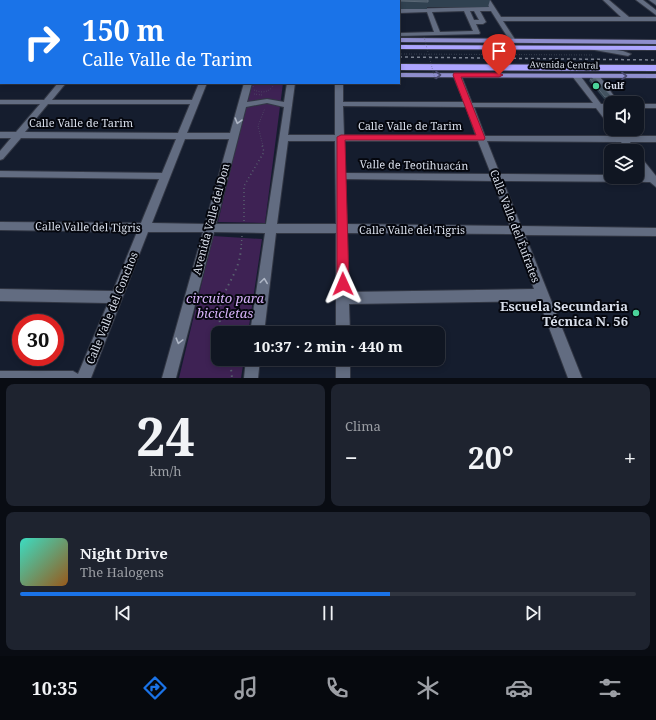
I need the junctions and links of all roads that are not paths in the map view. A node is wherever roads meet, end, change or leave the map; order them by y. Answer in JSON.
{"nodes":[{"id":1,"x":488,"y":0,"type":"edge"},
{"id":2,"x":606,"y":0,"type":"edge"},
{"id":3,"x":639,"y":0,"type":"edge"},
{"id":4,"x":645,"y":0,"type":"edge"},
{"id":5,"x":652,"y":0,"type":"edge"},
{"id":6,"x":656,"y":3,"type":"edge"},
{"id":7,"x":656,"y":8,"type":"edge"},
{"id":8,"x":466,"y":9,"type":"junction"},
{"id":9,"x":476,"y":9,"type":"junction"},
{"id":10,"x":486,"y":9,"type":"junction"},
{"id":11,"x":493,"y":9,"type":"junction"},
{"id":12,"x":400,"y":11,"type":"edge"},
{"id":13,"x":429,"y":11,"type":"junction"},
{"id":14,"x":656,"y":13,"type":"edge"},
{"id":15,"x":500,"y":19,"type":"junction"},
{"id":16,"x":656,"y":19,"type":"edge"},
{"id":17,"x":627,"y":20,"type":"junction"},
{"id":18,"x":473,"y":22,"type":"junction"},
{"id":19,"x":484,"y":22,"type":"junction"},
{"id":20,"x":438,"y":34,"type":"junction"},
{"id":21,"x":400,"y":38,"type":"edge"},
{"id":22,"x":483,"y":41,"type":"junction"},
{"id":23,"x":513,"y":41,"type":"junction"},
{"id":24,"x":573,"y":42,"type":"junction"},
{"id":25,"x":656,"y":42,"type":"edge"},
{"id":26,"x":504,"y":47,"type":"junction"},
{"id":27,"x":591,"y":48,"type":"junction"},
{"id":28,"x":656,"y":48,"type":"edge"},
{"id":29,"x":628,"y":54,"type":"dead end"},
{"id":30,"x":400,"y":67,"type":"edge"},
{"id":31,"x":446,"y":67,"type":"junction"},
{"id":32,"x":656,"y":68,"type":"edge"},
{"id":33,"x":400,"y":75,"type":"edge"},
{"id":34,"x":457,"y":75,"type":"junction"},
{"id":35,"x":556,"y":75,"type":"junction"},
{"id":36,"x":576,"y":76,"type":"junction"},
{"id":37,"x":595,"y":76,"type":"junction"},
{"id":38,"x":656,"y":76,"type":"edge"},
{"id":39,"x":61,"y":84,"type":"edge"},
{"id":40,"x":203,"y":84,"type":"edge"},
{"id":41,"x":291,"y":84,"type":"edge"},
{"id":42,"x":339,"y":84,"type":"edge"},
{"id":43,"x":251,"y":85,"type":"edge"},
{"id":44,"x":587,"y":90,"type":"junction"},
{"id":45,"x":602,"y":90,"type":"junction"},
{"id":46,"x":608,"y":96,"type":"edge"},
{"id":47,"x":0,"y":102,"type":"edge"},
{"id":48,"x":47,"y":102,"type":"junction"},
{"id":49,"x":195,"y":102,"type":"junction"},
{"id":50,"x":340,"y":104,"type":"junction"},
{"id":51,"x":242,"y":105,"type":"junction"},
{"id":52,"x":288,"y":105,"type":"junction"},
{"id":53,"x":469,"y":105,"type":"junction"},
{"id":54,"x":599,"y":106,"type":"junction"},
{"id":55,"x":604,"y":106,"type":"edge"},
{"id":56,"x":644,"y":106,"type":"edge"},
{"id":57,"x":656,"y":106,"type":"edge"},
{"id":58,"x":604,"y":113,"type":"edge"},
{"id":59,"x":0,"y":134,"type":"edge"},
{"id":60,"x":181,"y":134,"type":"junction"},
{"id":61,"x":19,"y":135,"type":"junction"},
{"id":62,"x":234,"y":136,"type":"junction"},
{"id":63,"x":621,"y":136,"type":"edge"},
{"id":64,"x":341,"y":137,"type":"junction"},
{"id":65,"x":284,"y":138,"type":"junction"},
{"id":66,"x":481,"y":138,"type":"junction"},
{"id":67,"x":623,"y":139,"type":"junction"},
{"id":68,"x":656,"y":139,"type":"edge"},
{"id":69,"x":627,"y":144,"type":"edge"},
{"id":70,"x":0,"y":157,"type":"edge"},
{"id":71,"x":644,"y":167,"type":"edge"},
{"id":72,"x":0,"y":174,"type":"edge"},
{"id":73,"x":166,"y":176,"type":"junction"},
{"id":74,"x":340,"y":176,"type":"junction"},
{"id":75,"x":497,"y":178,"type":"junction"},
{"id":76,"x":655,"y":180,"type":"edge"},
{"id":77,"x":0,"y":226,"type":"edge"},
{"id":78,"x":145,"y":228,"type":"junction"},
{"id":79,"x":209,"y":229,"type":"junction"},
{"id":80,"x":271,"y":229,"type":"junction"},
{"id":81,"x":517,"y":229,"type":"junction"},
{"id":82,"x":342,"y":230,"type":"junction"},
{"id":83,"x":656,"y":232,"type":"edge"},
{"id":84,"x":0,"y":295,"type":"edge"},
{"id":85,"x":542,"y":295,"type":"junction"},
{"id":86,"x":116,"y":297,"type":"junction"},
{"id":87,"x":343,"y":298,"type":"junction"},
{"id":88,"x":258,"y":326,"type":"edge"},
{"id":89,"x":343,"y":326,"type":"edge"},
{"id":90,"x":252,"y":366,"type":"edge"},
{"id":91,"x":343,"y":366,"type":"edge"},
{"id":92,"x":0,"y":378,"type":"edge"},
{"id":93,"x":73,"y":378,"type":"edge"},
{"id":94,"x":84,"y":378,"type":"edge"},
{"id":95,"x":169,"y":378,"type":"edge"},
{"id":96,"x":251,"y":378,"type":"edge"},
{"id":97,"x":343,"y":378,"type":"edge"},
{"id":98,"x":575,"y":378,"type":"edge"}],
"edges":[{"from":1,"to":11,"type":"street"},
{"from":2,"to":17,"type":"street"},
{"from":3,"to":14,"type":"street"},
{"from":4,"to":7,"type":"street"},
{"from":5,"to":6,"type":"street"},
{"from":8,"to":9,"type":"street"},
{"from":8,"to":13,"type":"street"},
{"from":8,"to":18,"type":"street"},
{"from":9,"to":10,"type":"street"},
{"from":9,"to":19,"type":"street"},
{"from":10,"to":11,"type":"street"},
{"from":10,"to":19,"type":"street"},
{"from":11,"to":15,"type":"street"},
{"from":12,"to":13,"type":"street"},
{"from":13,"to":20,"type":"street"},
{"from":15,"to":17,"type":"street"},
{"from":15,"to":23,"type":"street"},
{"from":16,"to":17,"type":"street"},
{"from":18,"to":19,"type":"street"},
{"from":18,"to":20,"type":"street"},
{"from":20,"to":21,"type":"street"},
{"from":20,"to":22,"type":"street"},
{"from":21,"to":22,"type":"main road"},
{"from":21,"to":26,"type":"highway","name":"Avenida Central"},
{"from":22,"to":23,"type":"main road"},
{"from":23,"to":24,"type":"main road"},
{"from":24,"to":25,"type":"main road"},
{"from":24,"to":26,"type":"highway"},
{"from":26,"to":27,"type":"highway","name":"Avenida Central"},
{"from":27,"to":28,"type":"highway","name":"Avenida Central"},
{"from":27,"to":29,"type":"street"},
{"from":30,"to":31,"type":"highway","name":"Avenida Central"},
{"from":31,"to":32,"type":"highway","name":"Avenida Central"},
{"from":31,"to":35,"type":"highway"},
{"from":33,"to":34,"type":"main road","name":"Avenida Central","one_way":true},
{"from":34,"to":35,"type":"main road","name":"Avenida Central"},
{"from":34,"to":53,"type":"street","name":"Calle Valle del Éufrates"},
{"from":35,"to":36,"type":"main road","name":"Avenida Central"},
{"from":36,"to":37,"type":"main road","name":"Avenida Central"},
{"from":36,"to":44,"type":"street"},
{"from":37,"to":38,"type":"main road","name":"Avenida Central","one_way":true},
{"from":37,"to":45,"type":"street"},
{"from":39,"to":48,"type":"street"},
{"from":40,"to":49,"type":"street","name":"Calle Valle del Conchos"},
{"from":41,"to":52,"type":"street"},
{"from":42,"to":50,"type":"street"},
{"from":43,"to":51,"type":"street","name":"Avenida Valle del Don"},
{"from":44,"to":45,"type":"street"},
{"from":44,"to":54,"type":"street"},
{"from":45,"to":46,"type":"street"},
{"from":47,"to":48,"type":"street"},
{"from":48,"to":49,"type":"street"},
{"from":48,"to":61,"type":"street"},
{"from":49,"to":60,"type":"street","name":"Calle Valle del Conchos"},
{"from":50,"to":53,"type":"street"},
{"from":50,"to":64,"type":"street"},
{"from":51,"to":52,"type":"street"},
{"from":51,"to":62,"type":"street","name":"Avenida Valle del Don","one_way":true},
{"from":52,"to":65,"type":"street"},
{"from":53,"to":54,"type":"street"},
{"from":53,"to":66,"type":"street","name":"Calle Valle del Éufrates"},
{"from":54,"to":55,"type":"street"},
{"from":54,"to":58,"type":"street"},
{"from":56,"to":57,"type":"street"},
{"from":59,"to":61,"type":"street","name":"Calle Valle de Tarim"},
{"from":60,"to":61,"type":"street","name":"Calle Valle de Tarim"},
{"from":60,"to":62,"type":"street","name":"Calle Valle de Tarim"},
{"from":60,"to":73,"type":"street","name":"Calle Valle del Conchos"},
{"from":61,"to":70,"type":"street"},
{"from":62,"to":79,"type":"street","name":"Avenida Valle del Don"},
{"from":63,"to":67,"type":"street"},
{"from":64,"to":65,"type":"street","name":"Calle Valle de Tarim"},
{"from":64,"to":66,"type":"street","name":"Calle Valle de Tarim"},
{"from":64,"to":74,"type":"street"},
{"from":65,"to":80,"type":"street"},
{"from":66,"to":67,"type":"street","name":"Calle Valle de Tarim"},
{"from":66,"to":75,"type":"street","name":"Calle Valle del Éufrates"},
{"from":67,"to":68,"type":"street","name":"Calle Valle de Tarim"},
{"from":67,"to":69,"type":"street"},
{"from":71,"to":76,"type":"street"},
{"from":72,"to":73,"type":"street"},
{"from":73,"to":78,"type":"street","name":"Calle Valle del Conchos"},
{"from":74,"to":75,"type":"street","name":"Valle de Teotihuacán"},
{"from":74,"to":82,"type":"street"},
{"from":75,"to":76,"type":"street","name":"Valle de Teotihuacán"},
{"from":75,"to":81,"type":"street","name":"Calle Valle del Éufrates"},
{"from":77,"to":78,"type":"street","name":"Calle Valle del Tigris"},
{"from":78,"to":79,"type":"street","name":"Calle Valle del Tigris"},
{"from":78,"to":86,"type":"street","name":"Calle Valle del Conchos"},
{"from":79,"to":80,"type":"street","name":"Calle Valle del Tigris"},
{"from":79,"to":95,"type":"street","name":"Avenida Valle del Don","one_way":true},
{"from":80,"to":82,"type":"street","name":"Calle Valle del Tigris"},
{"from":88,"to":80,"type":"street","one_way":true},
{"from":81,"to":82,"type":"street","name":"Calle Valle del Tigris"},
{"from":81,"to":83,"type":"street","name":"Calle Valle del Tigris"},
{"from":81,"to":85,"type":"street","name":"Calle Valle del Éufrates"},
{"from":82,"to":87,"type":"street"},
{"from":84,"to":86,"type":"street"},
{"from":85,"to":87,"type":"street"},
{"from":85,"to":98,"type":"street","name":"Calle Valle del Éufrates"},
{"from":86,"to":94,"type":"street","name":"Calle Valle del Conchos"},
{"from":87,"to":89,"type":"street"},
{"from":90,"to":96,"type":"street"},
{"from":91,"to":97,"type":"street"},
{"from":92,"to":93,"type":"street"}]}
